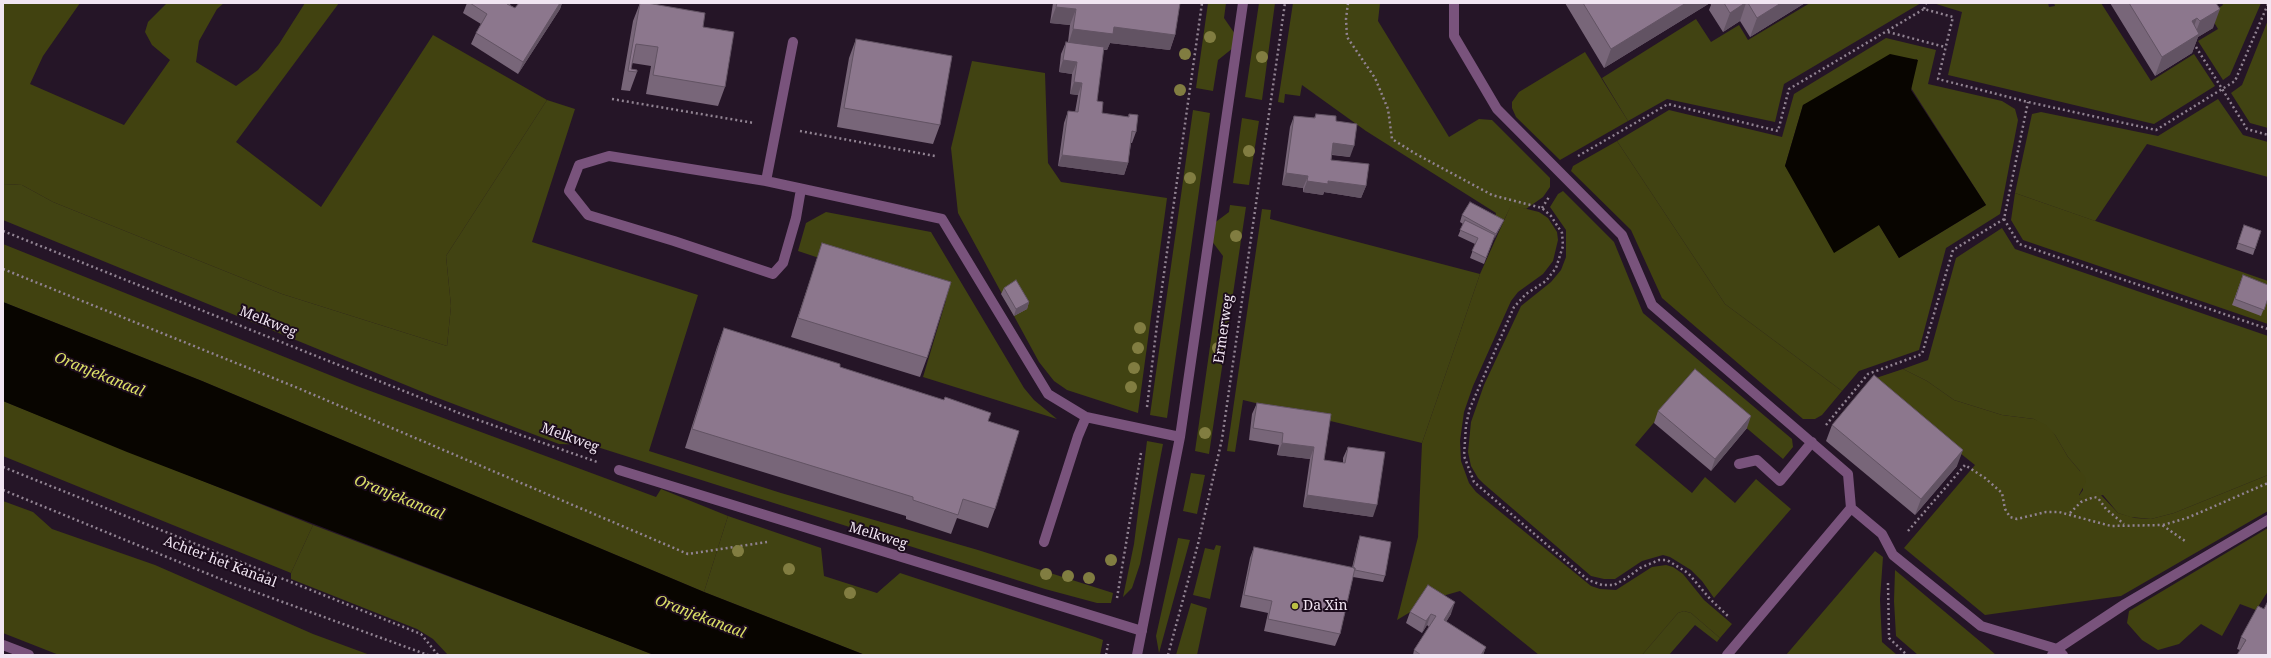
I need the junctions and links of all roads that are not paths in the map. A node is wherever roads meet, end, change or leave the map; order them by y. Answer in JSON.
{"nodes":[{"id":1,"x":1243,"y":3,"type":"edge"},
{"id":2,"x":1454,"y":3,"type":"edge"},
{"id":3,"x":793,"y":42,"type":"dead end"},
{"id":4,"x":766,"y":181,"type":"junction"},
{"id":5,"x":801,"y":189,"type":"junction"},
{"id":6,"x":1086,"y":417,"type":"junction"},
{"id":7,"x":1180,"y":437,"type":"junction"},
{"id":8,"x":1812,"y":442,"type":"junction"},
{"id":9,"x":1739,"y":464,"type":"dead end"},
{"id":10,"x":619,"y":470,"type":"road end"},
{"id":11,"x":1851,"y":508,"type":"junction"},
{"id":12,"x":2268,"y":520,"type":"edge"},
{"id":13,"x":1044,"y":542,"type":"dead end"},
{"id":14,"x":1142,"y":631,"type":"junction"},
{"id":15,"x":3,"y":645,"type":"edge"},
{"id":16,"x":2057,"y":653,"type":"edge"},
{"id":17,"x":29,"y":655,"type":"edge"},
{"id":18,"x":1137,"y":655,"type":"edge"},
{"id":19,"x":1727,"y":655,"type":"edge"}],
"edges":[{"from":1,"to":7,"type":"street","name":"Ermerweg"},
{"from":2,"to":8,"type":"street"},
{"from":3,"to":4,"type":"street"},
{"from":4,"to":5,"type":"street"},
{"from":4,"to":5,"type":"street"},
{"from":5,"to":6,"type":"street"},
{"from":6,"to":7,"type":"street"},
{"from":6,"to":13,"type":"street"},
{"from":7,"to":14,"type":"street","name":"Ermerweg"},
{"from":8,"to":9,"type":"street"},
{"from":8,"to":11,"type":"street"},
{"from":10,"to":14,"type":"street","name":"Melkweg"},
{"from":11,"to":16,"type":"street"},
{"from":11,"to":19,"type":"street"},
{"from":12,"to":16,"type":"street"},
{"from":14,"to":18,"type":"street","name":"Ermerweg"},
{"from":15,"to":17,"type":"street"}]}
